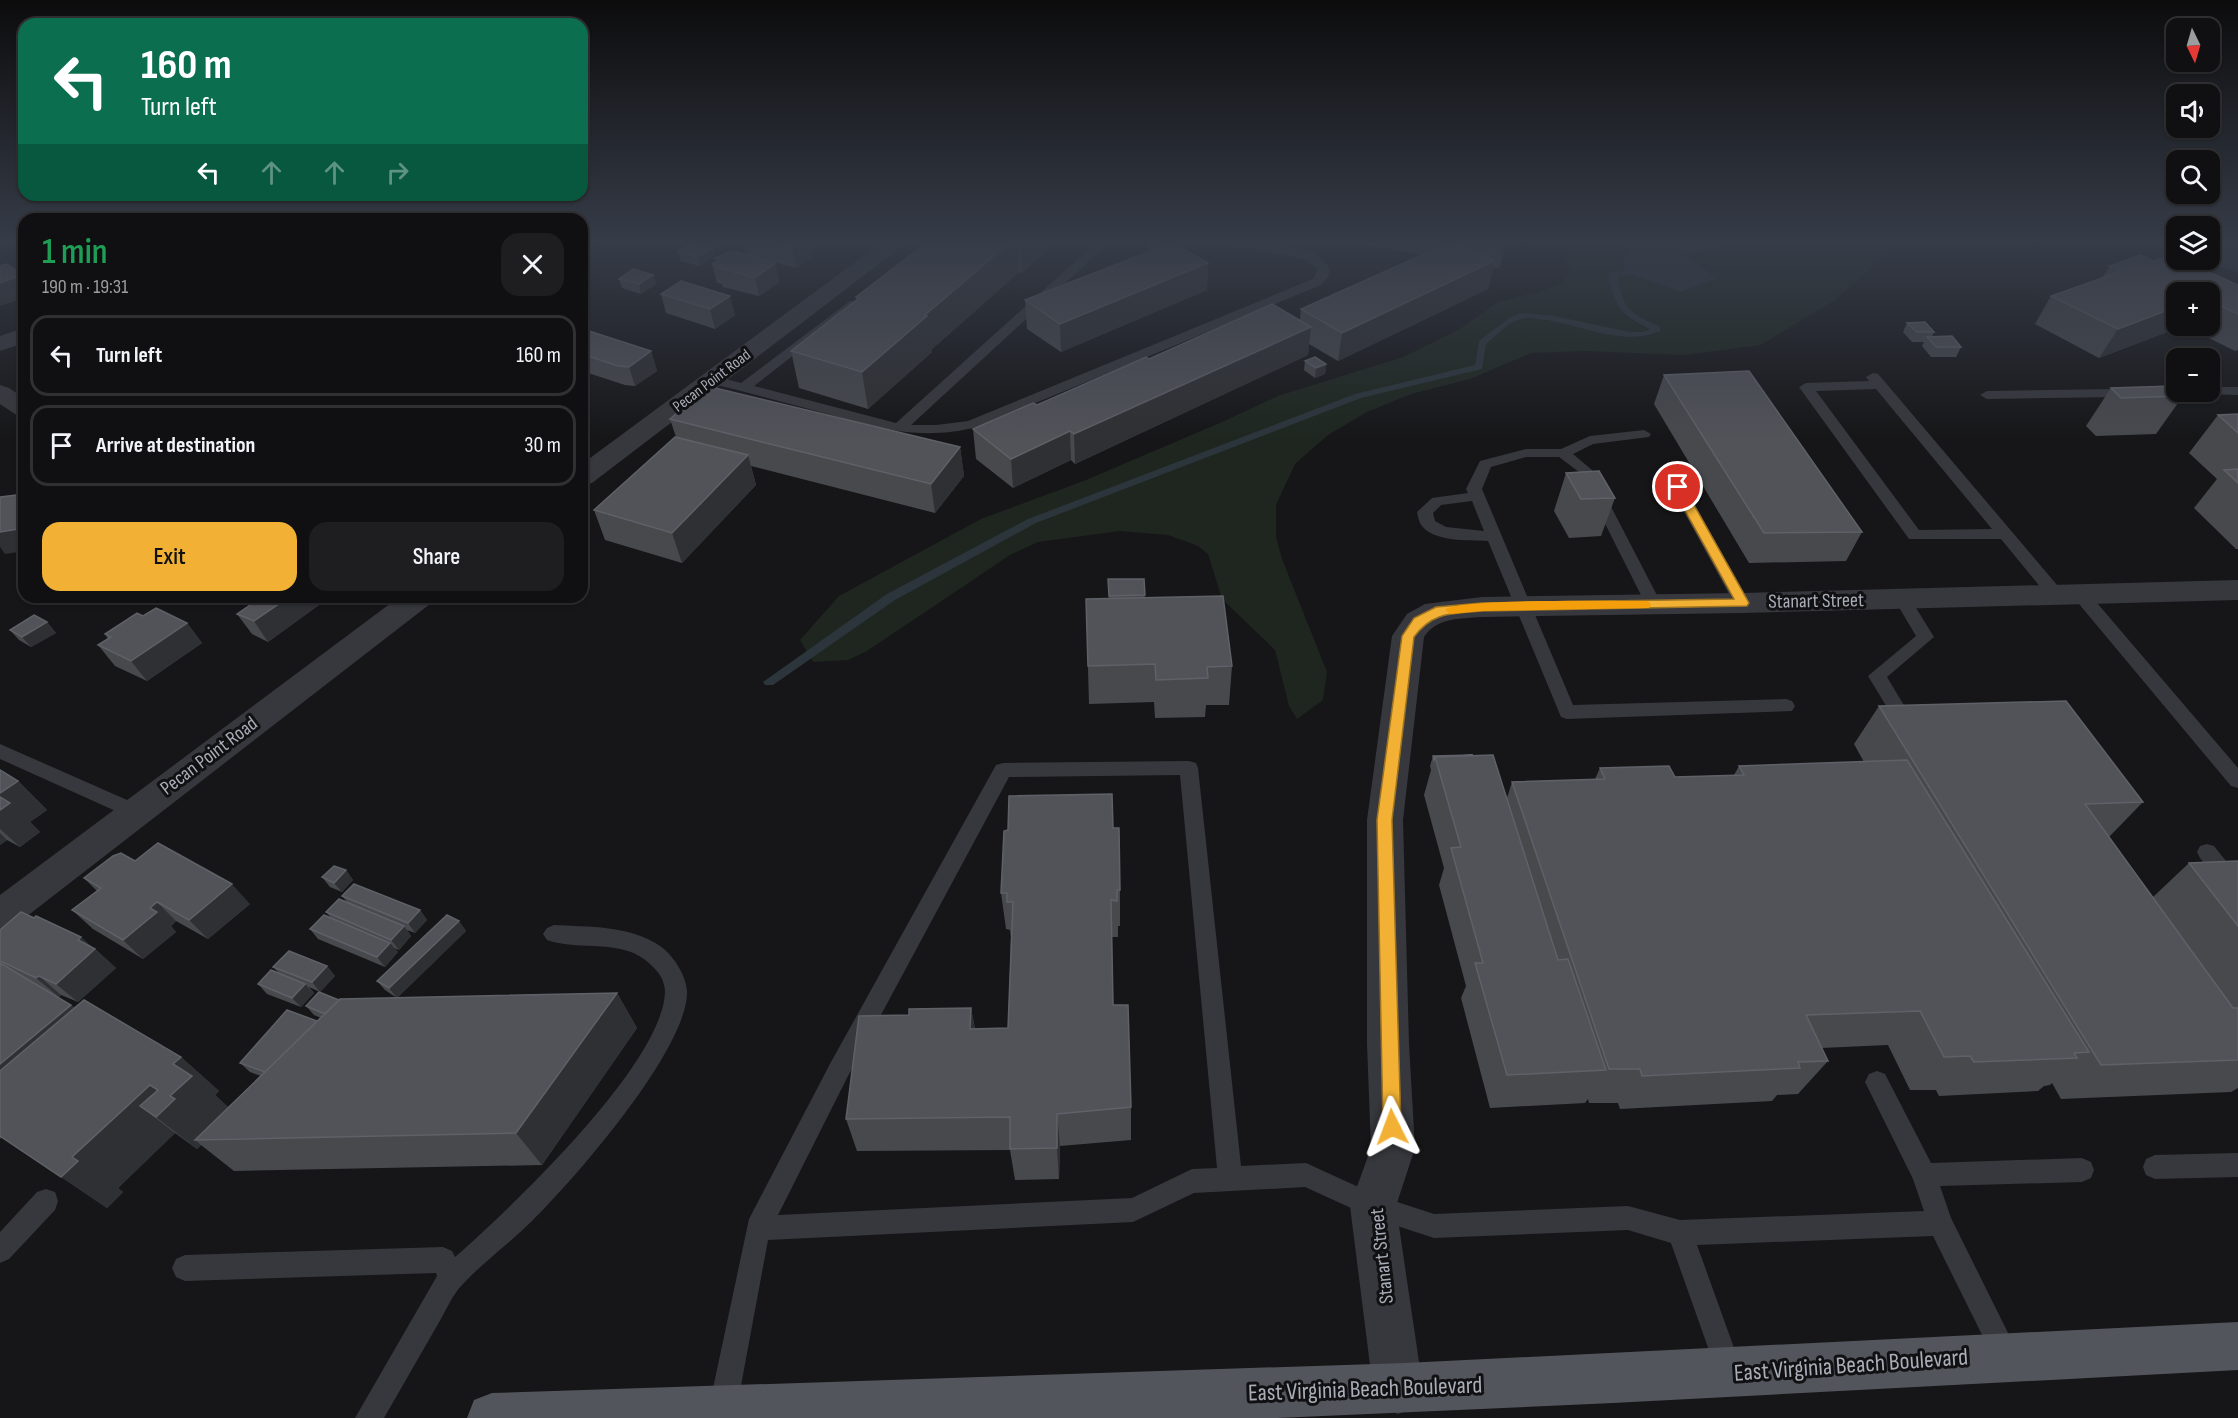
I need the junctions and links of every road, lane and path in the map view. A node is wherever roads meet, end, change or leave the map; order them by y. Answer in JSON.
{"nodes":[{"id":1,"x":810,"y":307,"type":"edge"},
{"id":2,"x":847,"y":307,"type":"edge"},
{"id":3,"x":1032,"y":307,"type":"edge"},
{"id":4,"x":1256,"y":307,"type":"edge"},
{"id":5,"x":18,"y":337,"type":"edge"},
{"id":6,"x":0,"y":344,"type":"edge"},
{"id":7,"x":714,"y":380,"type":"junction"},
{"id":8,"x":743,"y":388,"type":"junction"},
{"id":9,"x":2220,"y":391,"type":"edge"},
{"id":10,"x":2237,"y":391,"type":"edge"},
{"id":11,"x":2166,"y":392,"type":"edge"},
{"id":12,"x":0,"y":393,"type":"edge"},
{"id":13,"x":1987,"y":395,"type":"dead end"},
{"id":14,"x":18,"y":405,"type":"edge"},
{"id":15,"x":899,"y":428,"type":"junction"},
{"id":16,"x":1644,"y":434,"type":"dead end"},
{"id":17,"x":1563,"y":453,"type":"junction"},
{"id":18,"x":1667,"y":468,"type":"dead end"},
{"id":19,"x":588,"y":473,"type":"edge"},
{"id":20,"x":1478,"y":496,"type":"junction"},
{"id":21,"x":2005,"y":534,"type":"junction"},
{"id":22,"x":1495,"y":537,"type":"junction"},
{"id":23,"x":2238,"y":590,"type":"edge"},
{"id":24,"x":2068,"y":595,"type":"junction"},
{"id":25,"x":1902,"y":599,"type":"junction"},
{"id":26,"x":411,"y":603,"type":"edge"},
{"id":27,"x":1742,"y":603,"type":"junction"},
{"id":28,"x":1654,"y":605,"type":"junction"},
{"id":29,"x":1524,"y":606,"type":"junction"},
{"id":30,"x":1786,"y":706,"type":"dead end"},
{"id":31,"x":1909,"y":728,"type":"edge"},
{"id":32,"x":0,"y":751,"type":"edge"},
{"id":33,"x":2238,"y":781,"type":"edge"},
{"id":34,"x":136,"y":812,"type":"junction"},
{"id":35,"x":2207,"y":852,"type":"dead end"},
{"id":36,"x":2238,"y":891,"type":"edge"},
{"id":37,"x":0,"y":916,"type":"edge"},
{"id":38,"x":554,"y":934,"type":"dead end"},
{"id":39,"x":1877,"y":1082,"type":"dead end"},
{"id":40,"x":2238,"y":1165,"type":"edge"},
{"id":41,"x":2155,"y":1167,"type":"dead end"},
{"id":42,"x":2082,"y":1170,"type":"dead end"},
{"id":43,"x":1924,"y":1175,"type":"junction"},
{"id":44,"x":1230,"y":1178,"type":"junction"},
{"id":45,"x":46,"y":1201,"type":"edge"},
{"id":46,"x":1373,"y":1206,"type":"junction"},
{"id":47,"x":1940,"y":1223,"type":"junction"},
{"id":48,"x":758,"y":1228,"type":"junction"},
{"id":49,"x":1680,"y":1233,"type":"junction"},
{"id":50,"x":0,"y":1250,"type":"edge"},
{"id":51,"x":185,"y":1268,"type":"dead end"},
{"id":52,"x":452,"y":1277,"type":"junction"},
{"id":53,"x":2238,"y":1346,"type":"edge"},
{"id":54,"x":2006,"y":1356,"type":"junction"},
{"id":55,"x":1730,"y":1373,"type":"junction"},
{"id":56,"x":1400,"y":1403,"type":"edge"},
{"id":57,"x":723,"y":1410,"type":"junction"},
{"id":58,"x":369,"y":1418,"type":"edge"},
{"id":59,"x":492,"y":1418,"type":"edge"}],
"edges":[{"from":1,"to":7,"type":"street","name":"Pecan Point Road"},
{"from":2,"to":8,"type":"lane"},
{"from":3,"to":15,"type":"lane"},
{"from":4,"to":15,"type":"lane"},
{"from":5,"to":6,"type":"street"},
{"from":7,"to":8,"type":"lane"},
{"from":7,"to":19,"type":"street","name":"Pecan Point Road"},
{"from":8,"to":15,"type":"lane"},
{"from":9,"to":10,"type":"lane"},
{"from":11,"to":13,"type":"lane"},
{"from":12,"to":14,"type":"street"},
{"from":16,"to":17,"type":"lane"},
{"from":17,"to":20,"type":"lane"},
{"from":17,"to":28,"type":"lane"},
{"from":18,"to":27,"type":"lane"},
{"from":20,"to":22,"type":"lane"},
{"from":20,"to":22,"type":"lane"},
{"from":21,"to":21,"type":"lane"},
{"from":21,"to":24,"type":"lane"},
{"from":22,"to":29,"type":"lane"},
{"from":23,"to":24,"type":"street","name":"Stanart Street"},
{"from":24,"to":25,"type":"street","name":"Stanart Street"},
{"from":24,"to":33,"type":"lane"},
{"from":25,"to":27,"type":"street","name":"Stanart Street"},
{"from":25,"to":31,"type":"lane"},
{"from":26,"to":34,"type":"street","name":"Pecan Point Road"},
{"from":27,"to":28,"type":"street","name":"Stanart Street"},
{"from":28,"to":29,"type":"street","name":"Stanart Street"},
{"from":29,"to":30,"type":"lane"},
{"from":29,"to":46,"type":"street","name":"Stanart Street"},
{"from":32,"to":34,"type":"lane"},
{"from":34,"to":37,"type":"street","name":"Pecan Point Road"},
{"from":35,"to":36,"type":"lane"},
{"from":38,"to":52,"type":"lane"},
{"from":39,"to":43,"type":"lane"},
{"from":40,"to":41,"type":"lane"},
{"from":42,"to":43,"type":"lane"},
{"from":43,"to":47,"type":"lane"},
{"from":44,"to":46,"type":"lane"},
{"from":44,"to":48,"type":"lane"},
{"from":44,"to":48,"type":"lane"},
{"from":45,"to":50,"type":"lane"},
{"from":46,"to":49,"type":"lane"},
{"from":46,"to":56,"type":"street","name":"Stanart Street"},
{"from":47,"to":49,"type":"lane"},
{"from":47,"to":54,"type":"lane"},
{"from":48,"to":57,"type":"lane"},
{"from":49,"to":55,"type":"lane"},
{"from":51,"to":52,"type":"lane"},
{"from":52,"to":58,"type":"lane"},
{"from":53,"to":54,"type":"main road","name":"East Virginia Beach Boulevard"},
{"from":54,"to":55,"type":"main road","name":"East Virginia Beach Boulevard"},
{"from":55,"to":56,"type":"main road","name":"East Virginia Beach Boulevard"},
{"from":56,"to":57,"type":"main road","name":"East Virginia Beach Boulevard"},
{"from":57,"to":59,"type":"main road","name":"East Virginia Beach Boulevard"}]}
